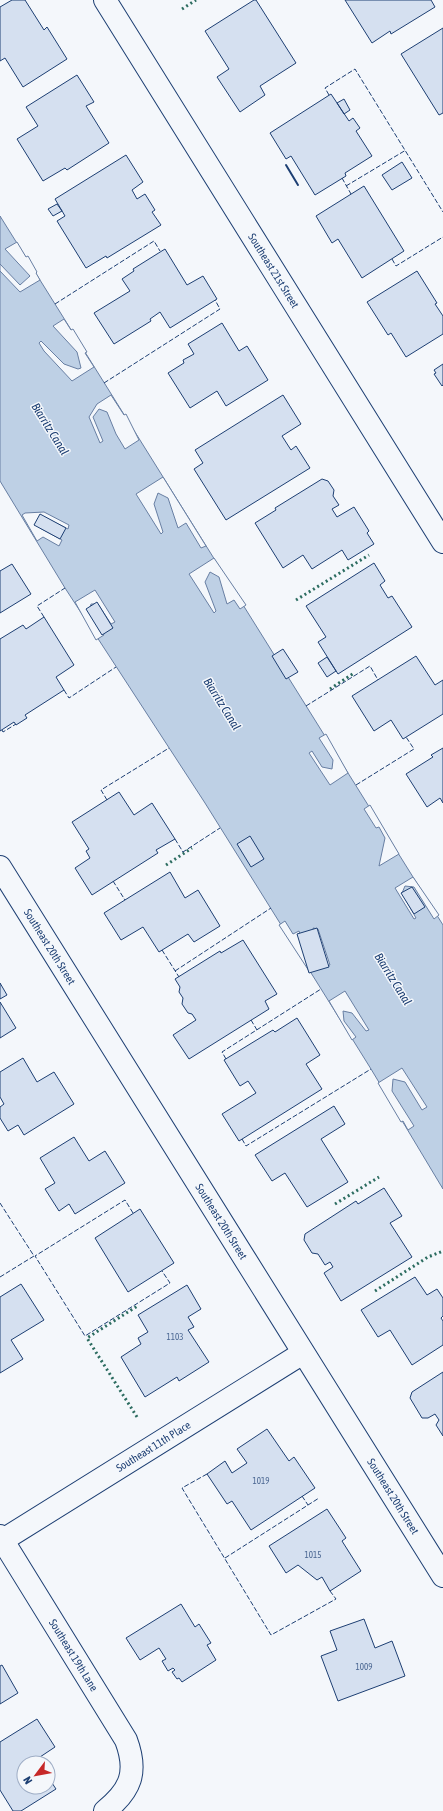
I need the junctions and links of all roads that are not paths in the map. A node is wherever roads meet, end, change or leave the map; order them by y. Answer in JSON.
{"nodes":[{"id":1,"x":105,"y":0,"type":"edge"},
{"id":2,"x":443,"y":542,"type":"edge"},
{"id":3,"x":0,"y":867,"type":"edge"},
{"id":4,"x":303,"y":1353,"type":"junction"},
{"id":5,"x":1,"y":1538,"type":"edge"},
{"id":6,"x":443,"y":1576,"type":"edge"},
{"id":7,"x":105,"y":1811,"type":"edge"}],
"edges":[{"from":1,"to":2,"type":"street","name":"Southeast 21st Street"},
{"from":3,"to":4,"type":"street","name":"Southeast 20th Street"},
{"from":4,"to":5,"type":"street","name":"Southeast 11th Place"},
{"from":4,"to":6,"type":"street","name":"Southeast 20th Street"},
{"from":5,"to":7,"type":"street","name":"Southeast 19th Lane"}]}
